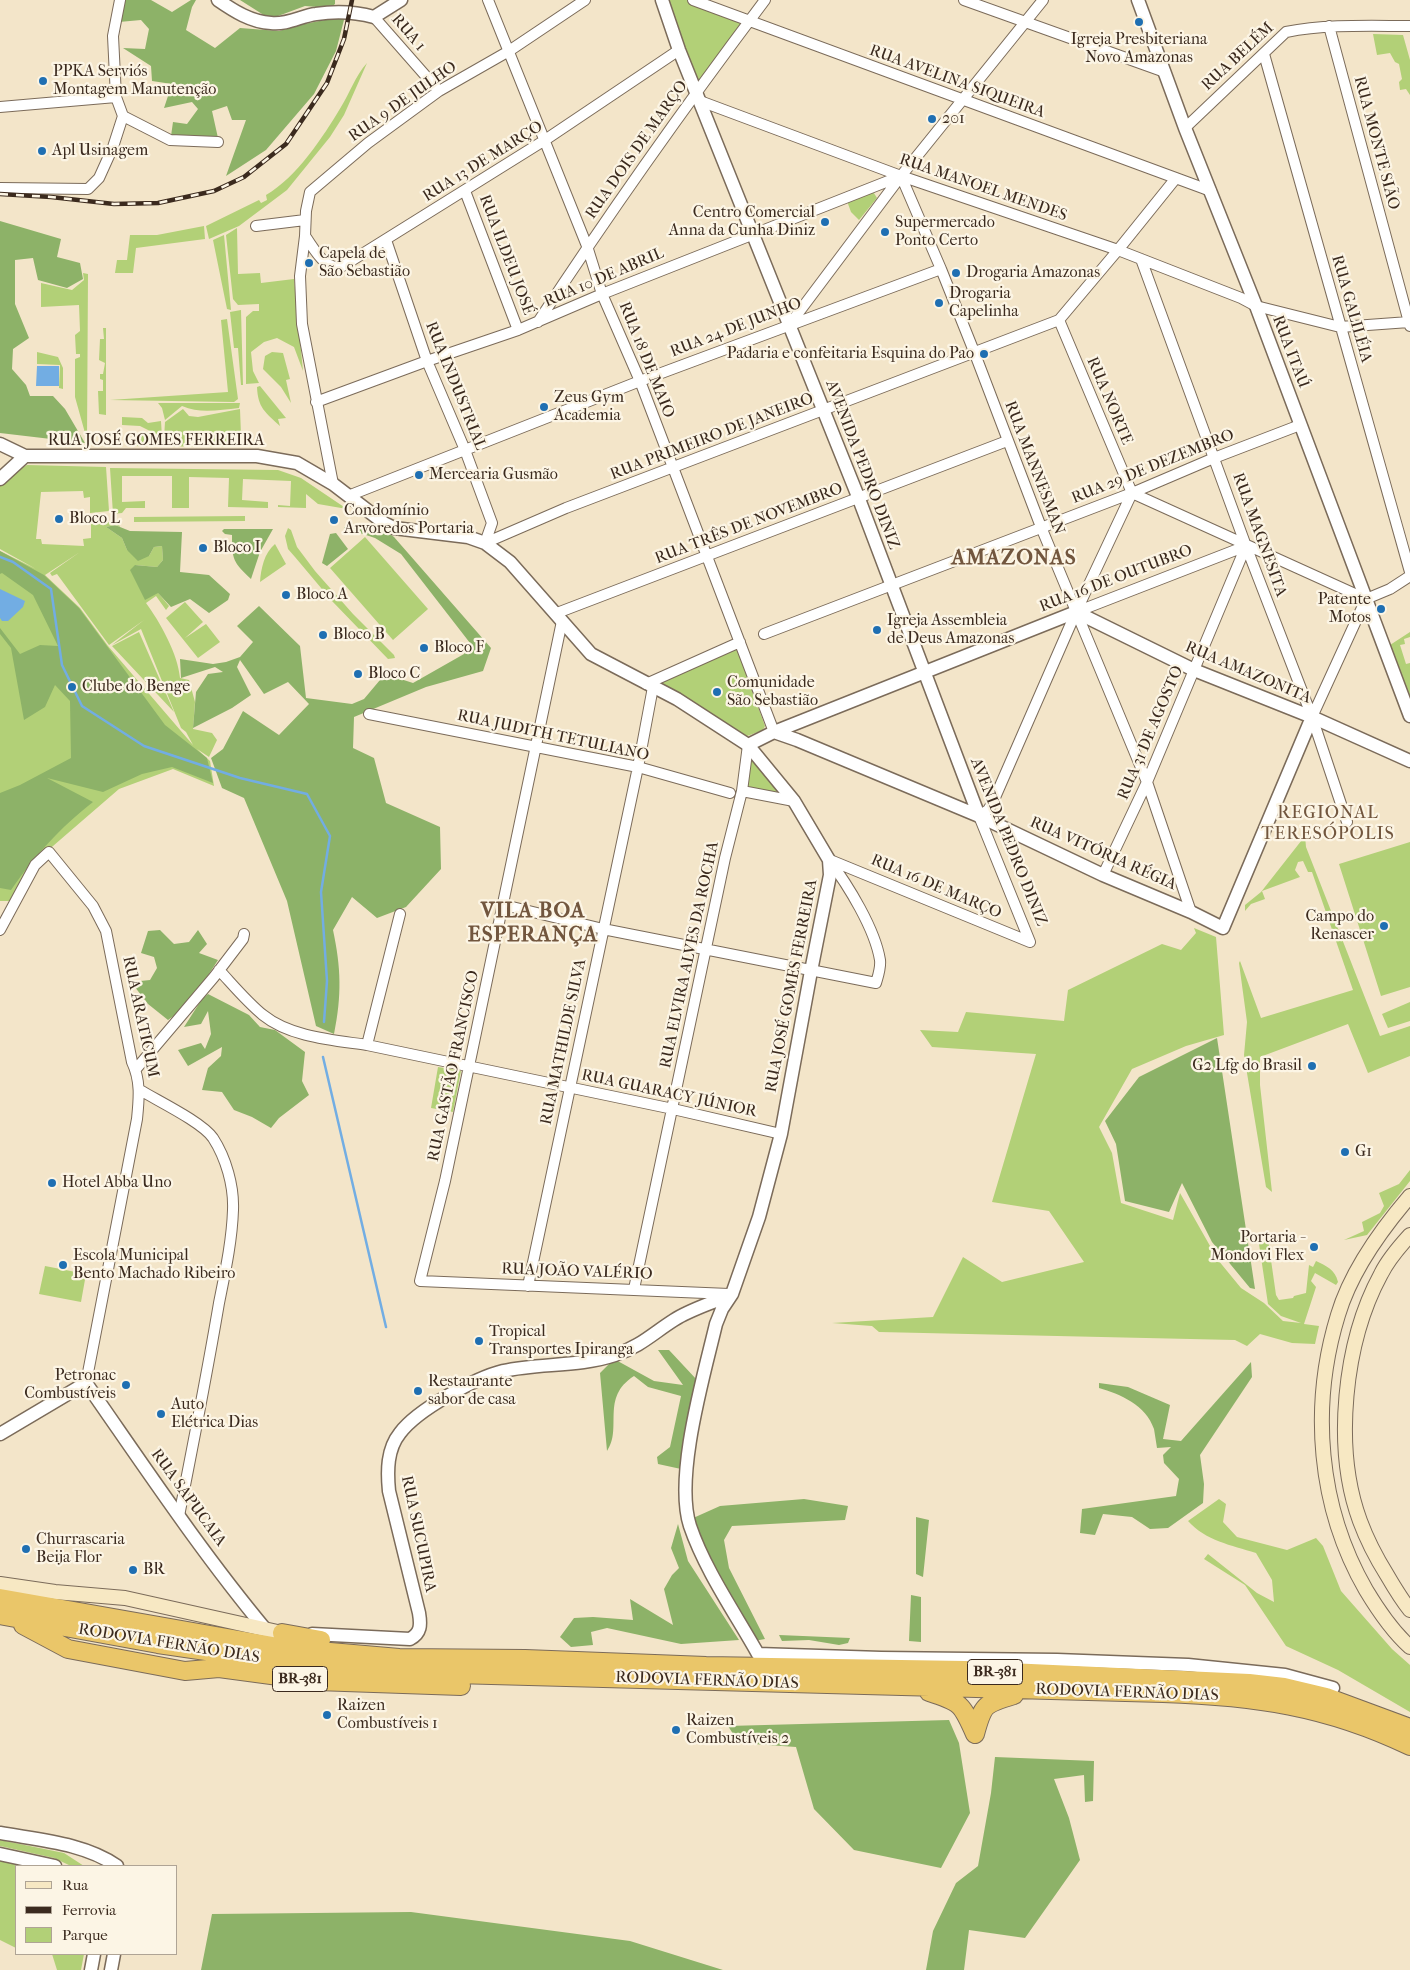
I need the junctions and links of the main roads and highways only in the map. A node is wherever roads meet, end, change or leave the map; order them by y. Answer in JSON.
{"nodes":[{"id":1,"x":1410,"y":1196,"type":"edge"},
{"id":2,"x":1410,"y":1235,"type":"edge"},
{"id":3,"x":0,"y":1584,"type":"edge"},
{"id":4,"x":0,"y":1598,"type":"edge"},
{"id":5,"x":1410,"y":1610,"type":"edge"},
{"id":6,"x":0,"y":1617,"type":"edge"},
{"id":7,"x":274,"y":1632,"type":"joint"},
{"id":8,"x":1410,"y":1647,"type":"edge"},
{"id":9,"x":758,"y":1654,"type":"road end"},
{"id":10,"x":525,"y":1659,"type":"junction"},
{"id":11,"x":706,"y":1666,"type":"junction"},
{"id":12,"x":786,"y":1683,"type":"junction"},
{"id":13,"x":912,"y":1687,"type":"junction"},
{"id":14,"x":1333,"y":1688,"type":"road end"},
{"id":15,"x":1028,"y":1690,"type":"junction"},
{"id":16,"x":1410,"y":1728,"type":"edge"},
{"id":17,"x":1410,"y":1746,"type":"edge"}],
"edges":[{"from":1,"to":8,"type":"main road"},
{"from":2,"to":5,"type":"main road"},
{"from":3,"to":7,"type":"main road","number":"BR-381"},
{"from":4,"to":10,"type":"highway","name":"RODOVIA FERNÃO DIAS","number":"BR-381"},
{"from":6,"to":12,"type":"highway","name":"RODOVIA FERNÃO DIAS","number":"BR-381"},
{"from":6,"to":12,"type":"highway","number":"BR-381"},
{"from":7,"to":10,"type":"highway","number":"BR-381"},
{"from":9,"to":11,"type":"highway"},
{"from":10,"to":11,"type":"highway","name":"RODOVIA FERNÃO DIAS","number":"BR-381"},
{"from":11,"to":16,"type":"highway","name":"RODOVIA FERNÃO DIAS","number":"BR-381"},
{"from":12,"to":13,"type":"highway","name":"RODOVIA FERNÃO DIAS","number":"BR-381"},
{"from":13,"to":15,"type":"highway","name":"RODOVIA FERNÃO DIAS","number":"BR-381"},
{"from":13,"to":15,"type":"highway","number":"BR-381"},
{"from":14,"to":16,"type":"highway","number":"BR-381"},
{"from":15,"to":17,"type":"highway","name":"RODOVIA FERNÃO DIAS","number":"BR-381"}]}
